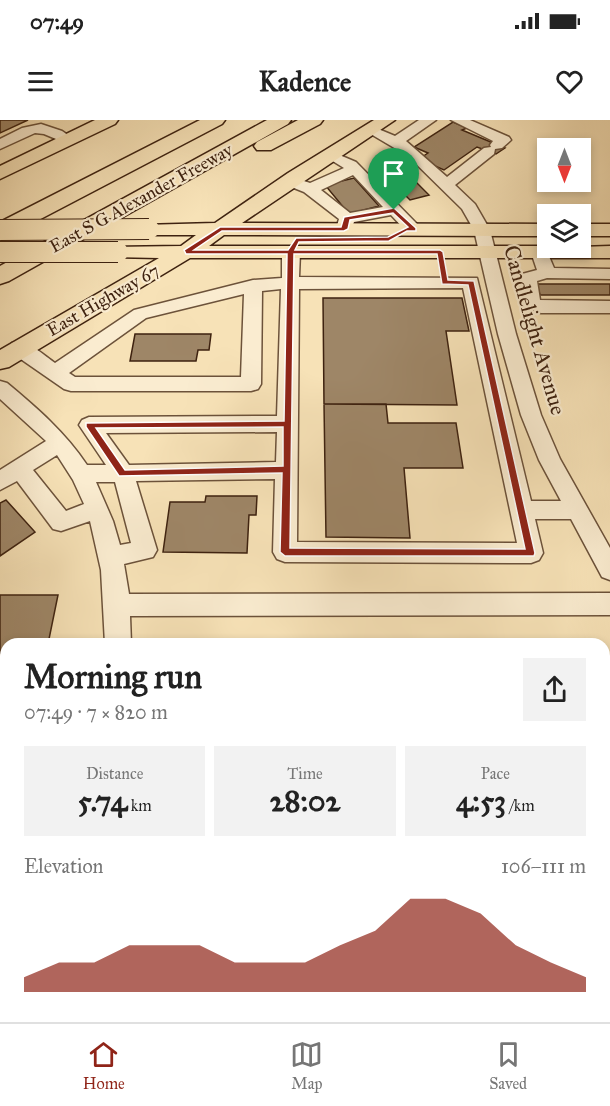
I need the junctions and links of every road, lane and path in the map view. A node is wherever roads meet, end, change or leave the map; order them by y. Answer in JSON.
{"nodes":[{"id":1,"x":49,"y":120,"type":"edge"},
{"id":2,"x":109,"y":120,"type":"edge"},
{"id":3,"x":281,"y":120,"type":"edge"},
{"id":4,"x":313,"y":120,"type":"edge"},
{"id":5,"x":429,"y":120,"type":"edge"},
{"id":6,"x":458,"y":120,"type":"edge"},
{"id":7,"x":211,"y":122,"type":"edge"},
{"id":8,"x":379,"y":125,"type":"edge"},
{"id":9,"x":34,"y":128,"type":"junction"},
{"id":10,"x":68,"y":140,"type":"junction"},
{"id":11,"x":396,"y":141,"type":"junction"},
{"id":12,"x":0,"y":145,"type":"edge"},
{"id":13,"x":330,"y":156,"type":"junction"},
{"id":14,"x":354,"y":169,"type":"junction"},
{"id":15,"x":0,"y":173,"type":"edge"},
{"id":16,"x":289,"y":181,"type":"junction"},
{"id":17,"x":446,"y":185,"type":"junction"},
{"id":18,"x":310,"y":189,"type":"junction"},
{"id":19,"x":394,"y":210,"type":"junction"},
{"id":20,"x":117,"y":211,"type":"junction"},
{"id":21,"x":345,"y":224,"type":"junction"},
{"id":22,"x":220,"y":229,"type":"junction"},
{"id":23,"x":410,"y":229,"type":"junction"},
{"id":24,"x":482,"y":230,"type":"junction"},
{"id":25,"x":537,"y":230,"type":"edge"},
{"id":26,"x":591,"y":230,"type":"edge"},
{"id":27,"x":610,"y":230,"type":"edge"},
{"id":28,"x":0,"y":231,"type":"edge"},
{"id":29,"x":0,"y":252,"type":"edge"},
{"id":30,"x":186,"y":252,"type":"junction"},
{"id":31,"x":291,"y":252,"type":"junction"},
{"id":32,"x":440,"y":252,"type":"junction"},
{"id":33,"x":487,"y":252,"type":"junction"},
{"id":34,"x":537,"y":252,"type":"edge"},
{"id":35,"x":591,"y":253,"type":"edge"},
{"id":36,"x":610,"y":254,"type":"edge"},
{"id":37,"x":542,"y":258,"type":"edge"},
{"id":38,"x":547,"y":273,"type":"junction"},
{"id":39,"x":610,"y":274,"type":"edge"},
{"id":40,"x":0,"y":276,"type":"edge"},
{"id":41,"x":290,"y":283,"type":"junction"},
{"id":42,"x":445,"y":283,"type":"junction"},
{"id":43,"x":253,"y":286,"type":"junction"},
{"id":44,"x":499,"y":302,"type":"junction"},
{"id":45,"x":531,"y":303,"type":"junction"},
{"id":46,"x":610,"y":308,"type":"edge"},
{"id":47,"x":10,"y":354,"type":"edge"},
{"id":48,"x":55,"y":373,"type":"junction"},
{"id":49,"x":493,"y":381,"type":"junction"},
{"id":50,"x":520,"y":381,"type":"junction"},
{"id":51,"x":0,"y":388,"type":"edge"},
{"id":52,"x":288,"y":424,"type":"junction"},
{"id":53,"x":59,"y":443,"type":"junction"},
{"id":54,"x":19,"y":468,"type":"junction"},
{"id":55,"x":287,"y":470,"type":"junction"},
{"id":56,"x":123,"y":473,"type":"junction"},
{"id":57,"x":80,"y":474,"type":"junction"},
{"id":58,"x":0,"y":481,"type":"edge"},
{"id":59,"x":97,"y":509,"type":"junction"},
{"id":60,"x":521,"y":510,"type":"junction"},
{"id":61,"x":577,"y":510,"type":"junction"},
{"id":62,"x":111,"y":557,"type":"junction"},
{"id":63,"x":610,"y":570,"type":"edge"},
{"id":64,"x":610,"y":604,"type":"edge"},
{"id":65,"x":116,"y":605,"type":"junction"},
{"id":66,"x":118,"y":638,"type":"edge"}],
"edges":[{"from":1,"to":9,"type":"street"},
{"from":2,"to":10,"type":"main road"},
{"from":3,"to":20,"type":"highway","name":"East S G Alexander Freeway"},
{"from":4,"to":20,"type":"highway"},
{"from":5,"to":11,"type":"street"},
{"from":6,"to":17,"type":"street"},
{"from":7,"to":28,"type":"highway","name":"East S G Alexander Freeway"},
{"from":8,"to":11,"type":"street","name":"Candlelight Avenue"},
{"from":8,"to":13,"type":"main road","name":"East Highway 67"},
{"from":9,"to":10,"type":"street"},
{"from":9,"to":12,"type":"street"},
{"from":10,"to":15,"type":"main road"},
{"from":11,"to":17,"type":"street","name":"Candlelight Avenue"},
{"from":13,"to":14,"type":"street"},
{"from":13,"to":16,"type":"main road","name":"East Highway 67"},
{"from":14,"to":18,"type":"street"},
{"from":14,"to":19,"type":"street"},
{"from":16,"to":18,"type":"street"},
{"from":16,"to":22,"type":"main road","name":"East Highway 67"},
{"from":17,"to":24,"type":"street","name":"Candlelight Avenue"},
{"from":18,"to":21,"type":"street"},
{"from":19,"to":21,"type":"street"},
{"from":19,"to":23,"type":"street"},
{"from":20,"to":40,"type":"highway","name":"East S G Alexander Freeway"},
{"from":21,"to":22,"type":"main road"},
{"from":21,"to":23,"type":"main road"},
{"from":22,"to":28,"type":"main road","bridge":true},
{"from":22,"to":30,"type":"main road","name":"East Highway 67"},
{"from":23,"to":24,"type":"main road"},
{"from":23,"to":31,"type":"main road"},
{"from":24,"to":25,"type":"main road"},
{"from":24,"to":33,"type":"street","name":"Candlelight Avenue"},
{"from":26,"to":27,"type":"main road"},
{"from":29,"to":30,"type":"main road","bridge":true},
{"from":30,"to":31,"type":"main road"},
{"from":30,"to":47,"type":"main road","name":"East Highway 67"},
{"from":31,"to":32,"type":"main road"},
{"from":31,"to":41,"type":"street"},
{"from":32,"to":33,"type":"main road"},
{"from":32,"to":42,"type":"street"},
{"from":33,"to":34,"type":"main road"},
{"from":33,"to":44,"type":"street","name":"Candlelight Avenue"},
{"from":35,"to":36,"type":"main road"},
{"from":37,"to":38,"type":"street"},
{"from":38,"to":39,"type":"street"},
{"from":38,"to":45,"type":"street"},
{"from":41,"to":42,"type":"street"},
{"from":41,"to":43,"type":"street"},
{"from":41,"to":52,"type":"street"},
{"from":42,"to":49,"type":"street"},
{"from":43,"to":48,"type":"street"},
{"from":43,"to":48,"type":"street"},
{"from":44,"to":45,"type":"street"},
{"from":44,"to":50,"type":"street","name":"Candlelight Avenue"},
{"from":45,"to":46,"type":"street"},
{"from":47,"to":48,"type":"street"},
{"from":49,"to":50,"type":"street"},
{"from":49,"to":60,"type":"street"},
{"from":50,"to":61,"type":"street","name":"Candlelight Avenue"},
{"from":51,"to":53,"type":"street"},
{"from":52,"to":55,"type":"street"},
{"from":52,"to":56,"type":"street"},
{"from":53,"to":54,"type":"street"},
{"from":53,"to":57,"type":"street"},
{"from":54,"to":58,"type":"street"},
{"from":54,"to":59,"type":"street"},
{"from":55,"to":56,"type":"street"},
{"from":55,"to":60,"type":"street"},
{"from":56,"to":57,"type":"street"},
{"from":56,"to":62,"type":"street"},
{"from":57,"to":59,"type":"street"},
{"from":59,"to":62,"type":"street"},
{"from":60,"to":61,"type":"street"},
{"from":61,"to":63,"type":"street","name":"Candlelight Avenue"},
{"from":62,"to":65,"type":"street"},
{"from":64,"to":65,"type":"street"},
{"from":65,"to":66,"type":"street"}]}
